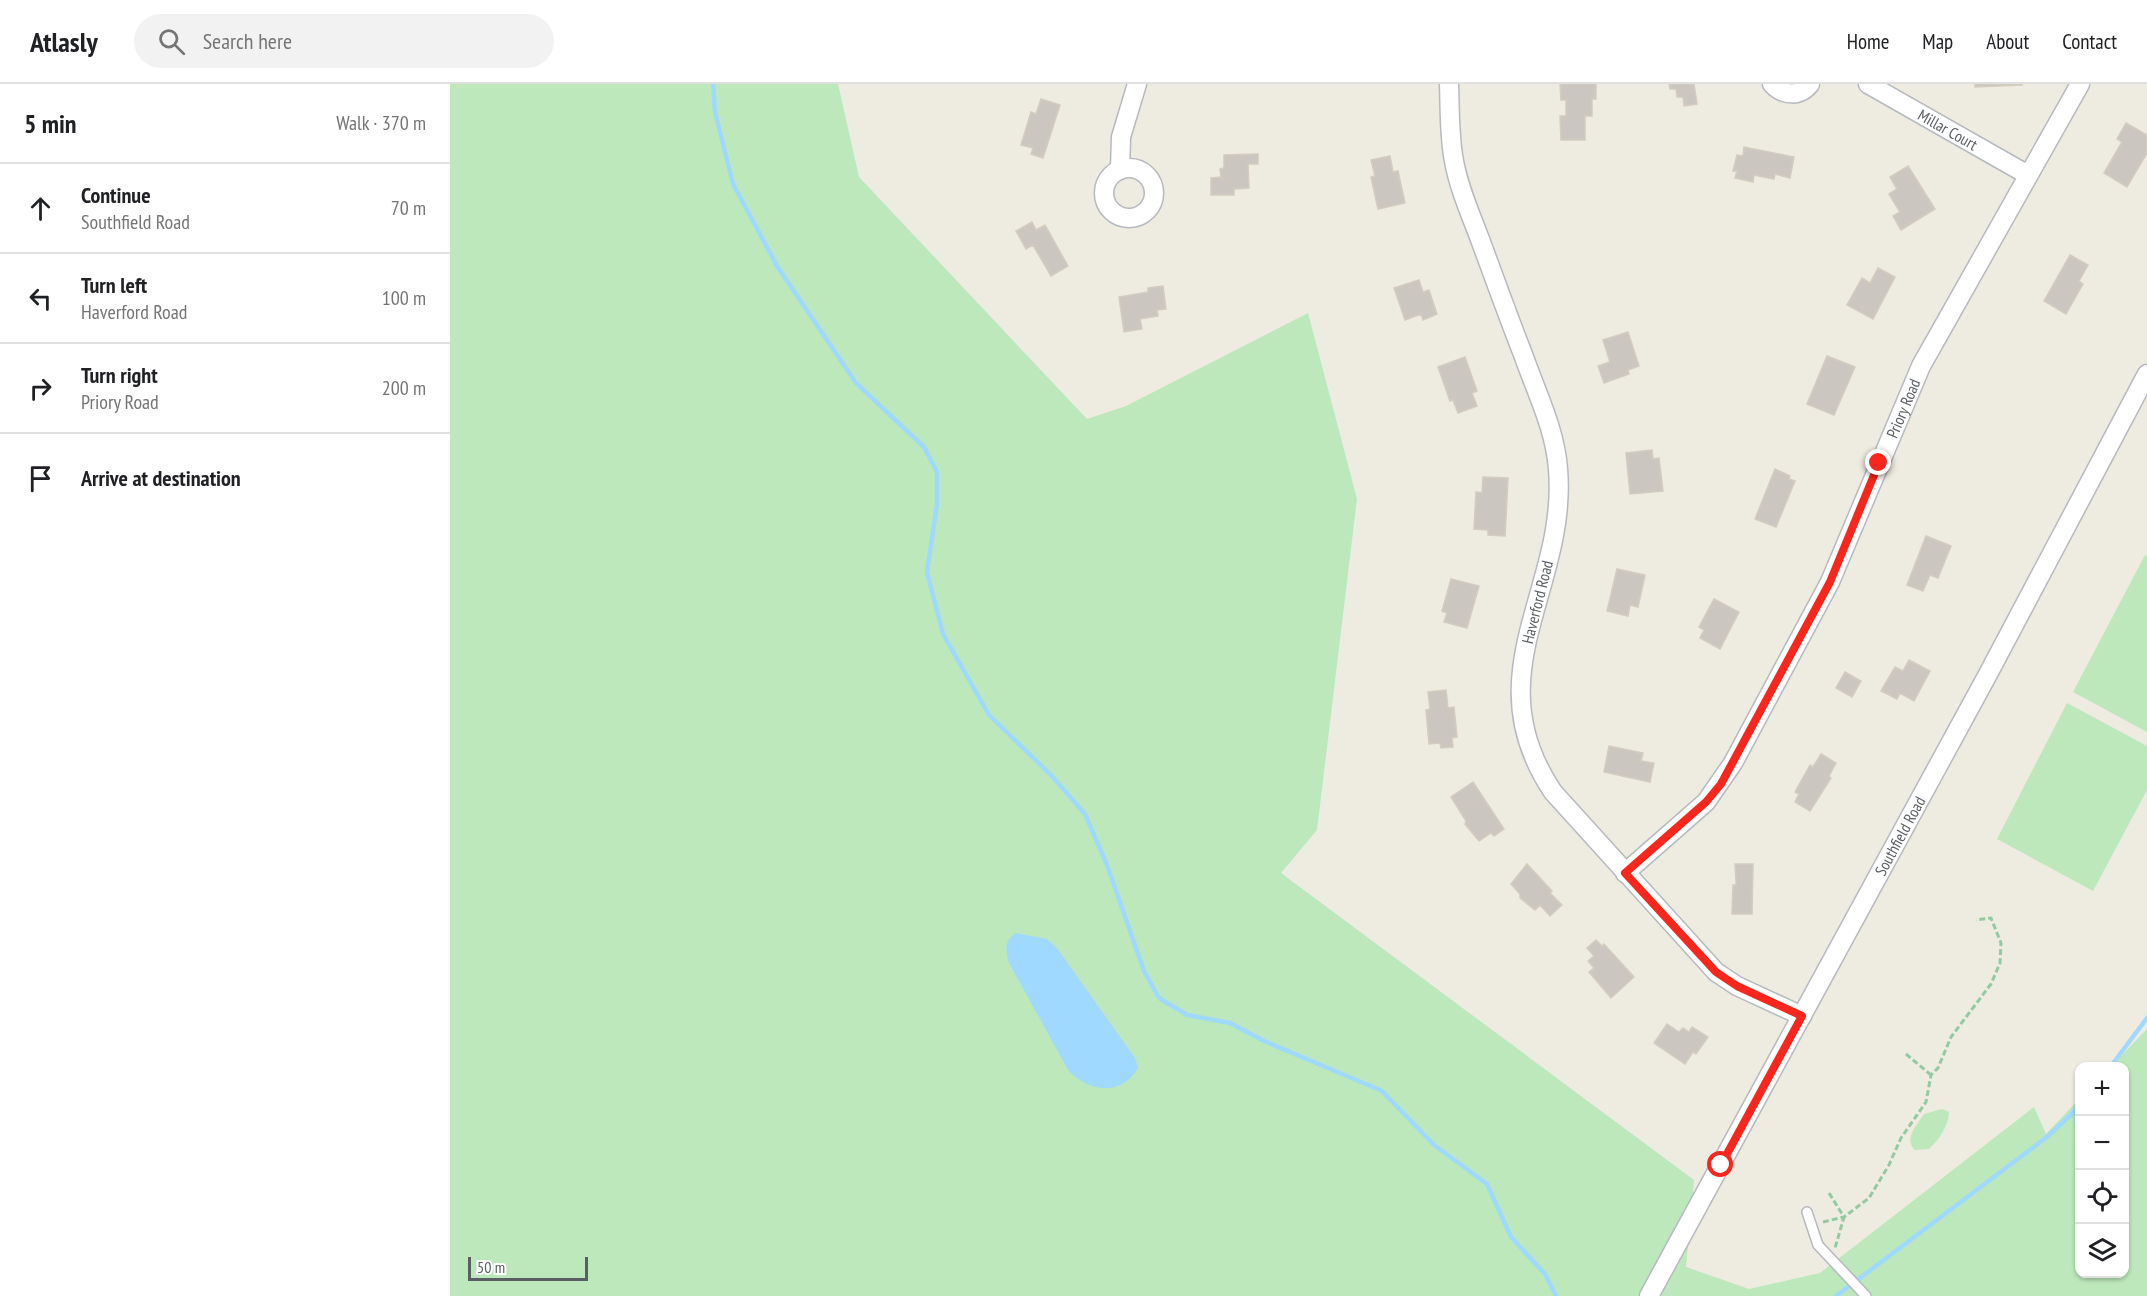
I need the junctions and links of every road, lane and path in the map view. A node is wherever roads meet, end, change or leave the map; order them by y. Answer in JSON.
{"nodes":[{"id":1,"x":1137,"y":84,"type":"edge"},
{"id":2,"x":1449,"y":84,"type":"edge"},
{"id":3,"x":1772,"y":84,"type":"edge"},
{"id":4,"x":1810,"y":84,"type":"edge"},
{"id":5,"x":1868,"y":84,"type":"edge"},
{"id":6,"x":2080,"y":84,"type":"edge"},
{"id":7,"x":1120,"y":170,"type":"dead end"},
{"id":8,"x":2028,"y":175,"type":"junction"},
{"id":9,"x":2147,"y":374,"type":"edge"},
{"id":10,"x":1625,"y":873,"type":"junction"},
{"id":11,"x":1976,"y":920,"type":"dead end"},
{"id":12,"x":1802,"y":1016,"type":"junction"},
{"id":13,"x":1906,"y":1054,"type":"dead end"},
{"id":14,"x":1931,"y":1075,"type":"junction"},
{"id":15,"x":1829,"y":1193,"type":"dead end"},
{"id":16,"x":1807,"y":1212,"type":"dead end"},
{"id":17,"x":1844,"y":1217,"type":"junction"},
{"id":18,"x":1809,"y":1225,"type":"junction"},
{"id":19,"x":1834,"y":1265,"type":"junction"},
{"id":20,"x":1649,"y":1296,"type":"edge"},
{"id":21,"x":1866,"y":1296,"type":"edge"}],
"edges":[{"from":1,"to":7,"type":"street"},
{"from":2,"to":10,"type":"street","name":"Haverford Road"},
{"from":3,"to":4,"type":"street"},
{"from":5,"to":8,"type":"street","name":"Millar Court"},
{"from":6,"to":8,"type":"street","name":"Priory Road"},
{"from":8,"to":10,"type":"street","name":"Priory Road"},
{"from":9,"to":12,"type":"street","name":"Southfield Road"},
{"from":10,"to":12,"type":"street","name":"Haverford Road"},
{"from":11,"to":14,"type":"path"},
{"from":12,"to":20,"type":"street","name":"Southfield Road"},
{"from":13,"to":14,"type":"path"},
{"from":14,"to":17,"type":"path"},
{"from":15,"to":17,"type":"path"},
{"from":16,"to":18,"type":"lane"},
{"from":17,"to":18,"type":"path"},
{"from":17,"to":19,"type":"path"},
{"from":18,"to":19,"type":"lane"},
{"from":19,"to":21,"type":"lane"}]}
